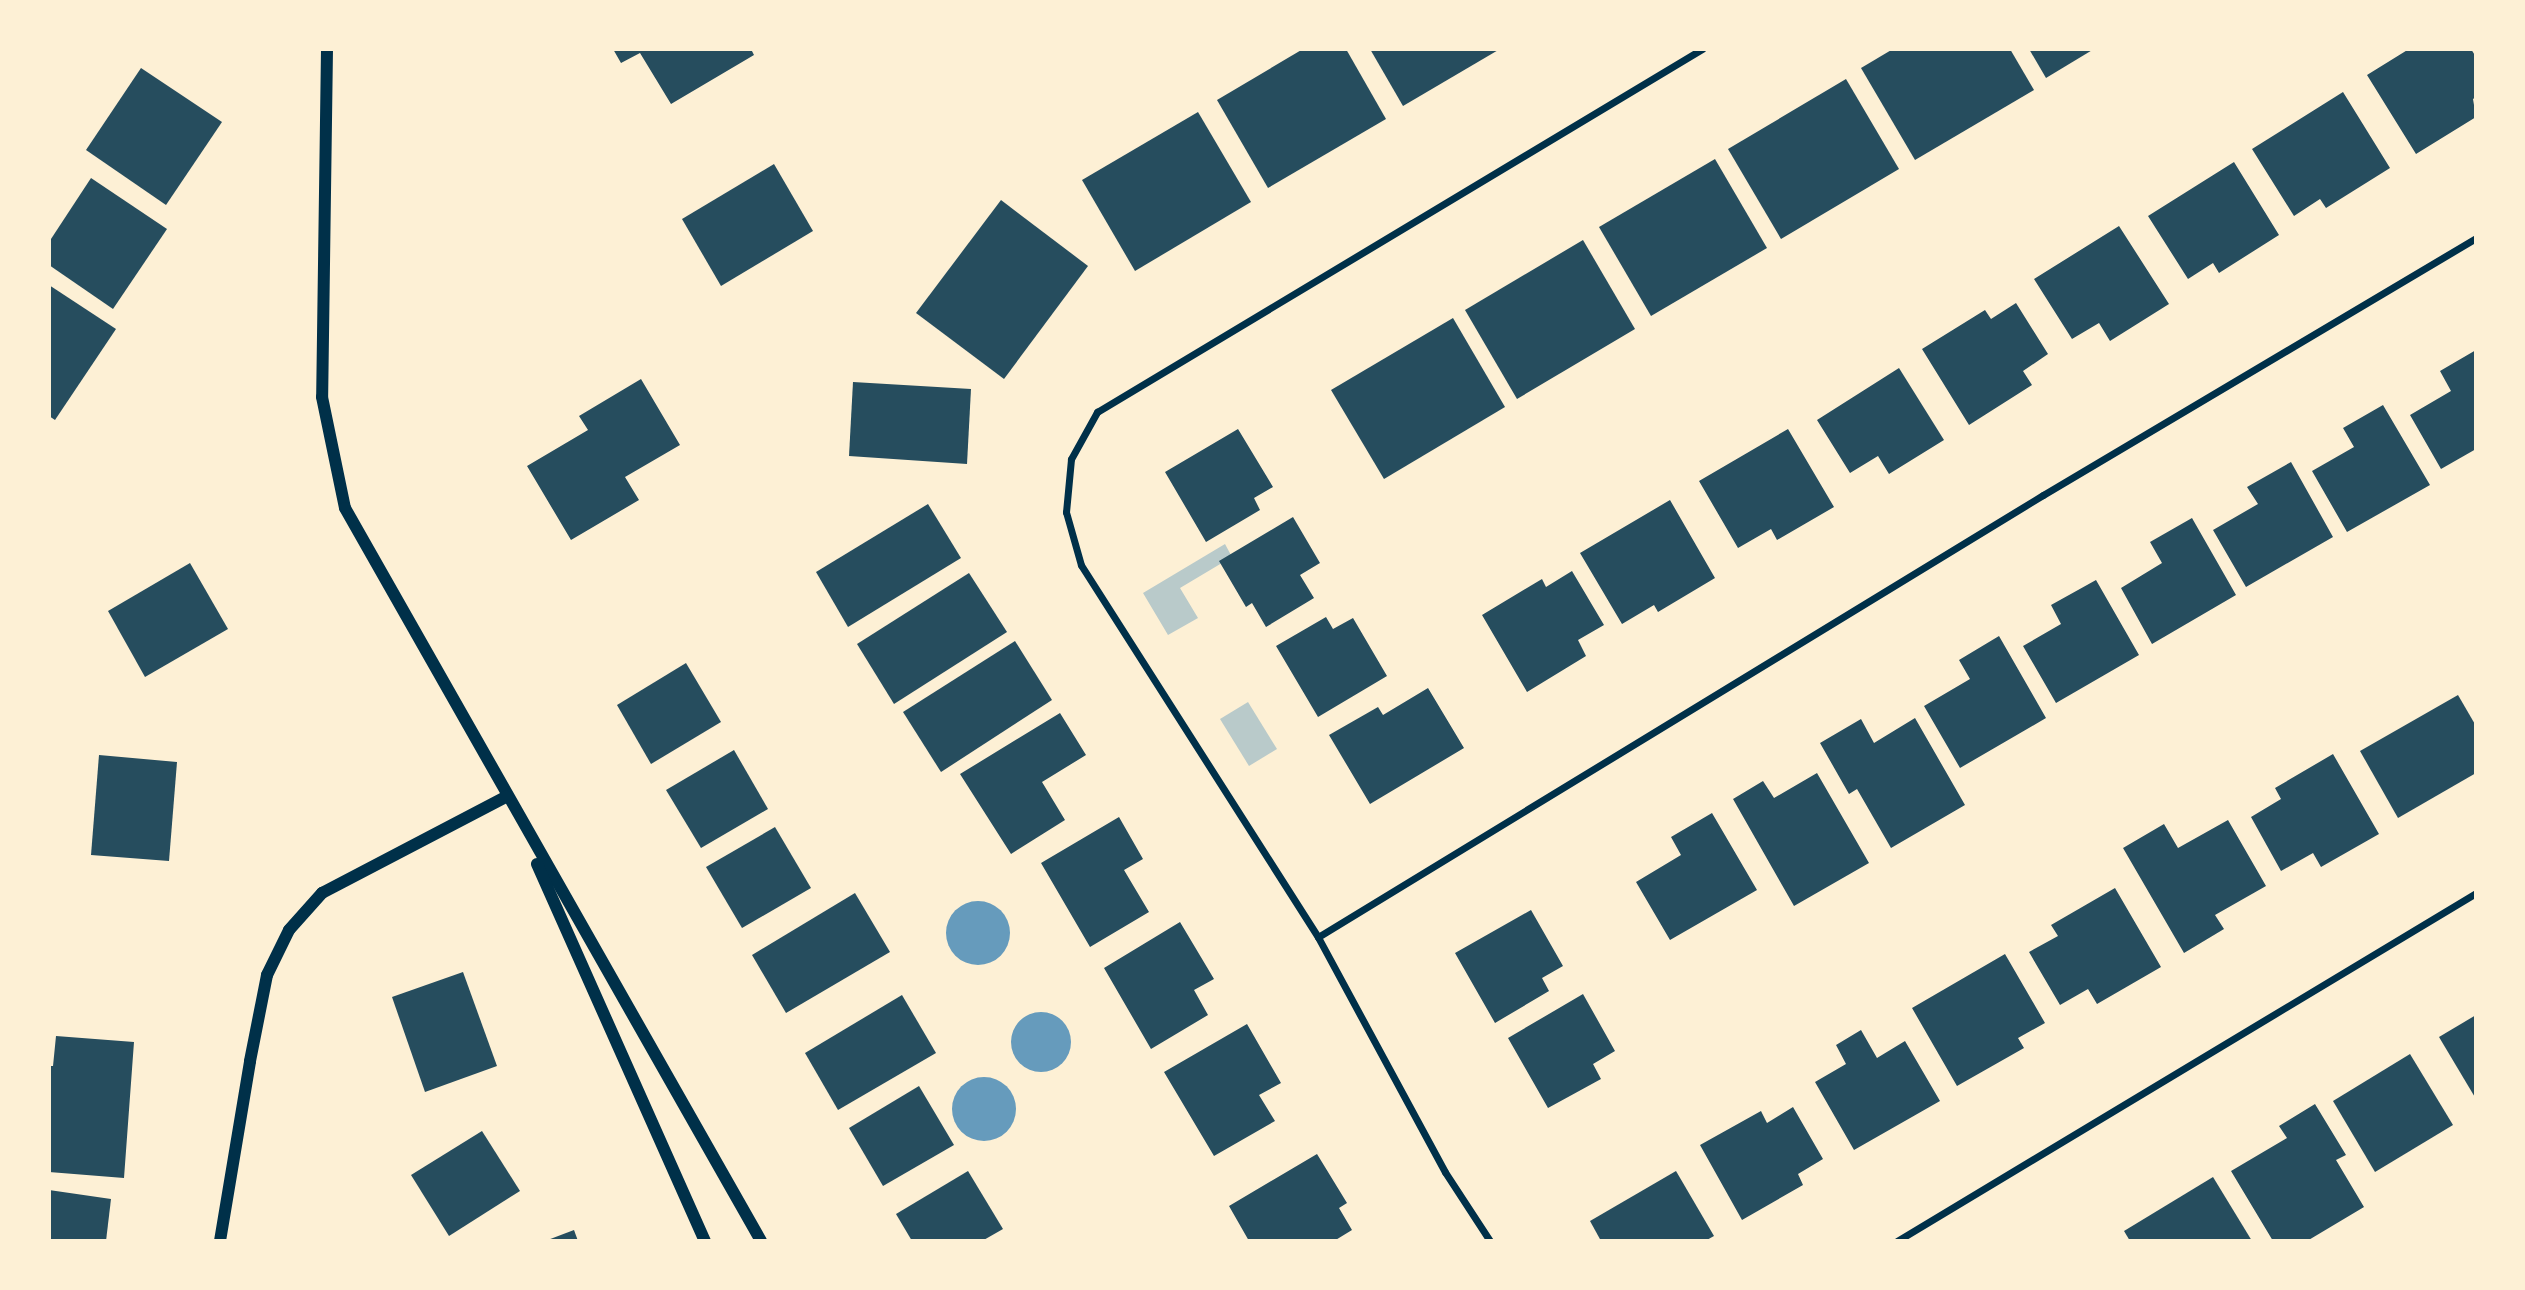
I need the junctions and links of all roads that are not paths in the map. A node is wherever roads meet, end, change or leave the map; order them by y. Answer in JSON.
{"nodes":[{"id":1,"x":327,"y":49,"type":"edge"},
{"id":2,"x":1702,"y":49,"type":"edge"},
{"id":3,"x":2476,"y":238,"type":"edge"},
{"id":4,"x":506,"y":797,"type":"junction"},
{"id":5,"x":2476,"y":894,"type":"edge"},
{"id":6,"x":1318,"y":937,"type":"junction"},
{"id":7,"x":220,"y":1241,"type":"edge"},
{"id":8,"x":705,"y":1241,"type":"edge"},
{"id":9,"x":761,"y":1241,"type":"edge"},
{"id":10,"x":1490,"y":1241,"type":"edge"},
{"id":11,"x":1897,"y":1241,"type":"edge"}],
"edges":[{"from":1,"to":4,"type":"street"},
{"from":2,"to":6,"type":"street"},
{"from":3,"to":6,"type":"street"},
{"from":4,"to":7,"type":"street"},
{"from":4,"to":8,"type":"street"},
{"from":4,"to":9,"type":"street"},
{"from":5,"to":11,"type":"street"},
{"from":6,"to":10,"type":"street"}]}
